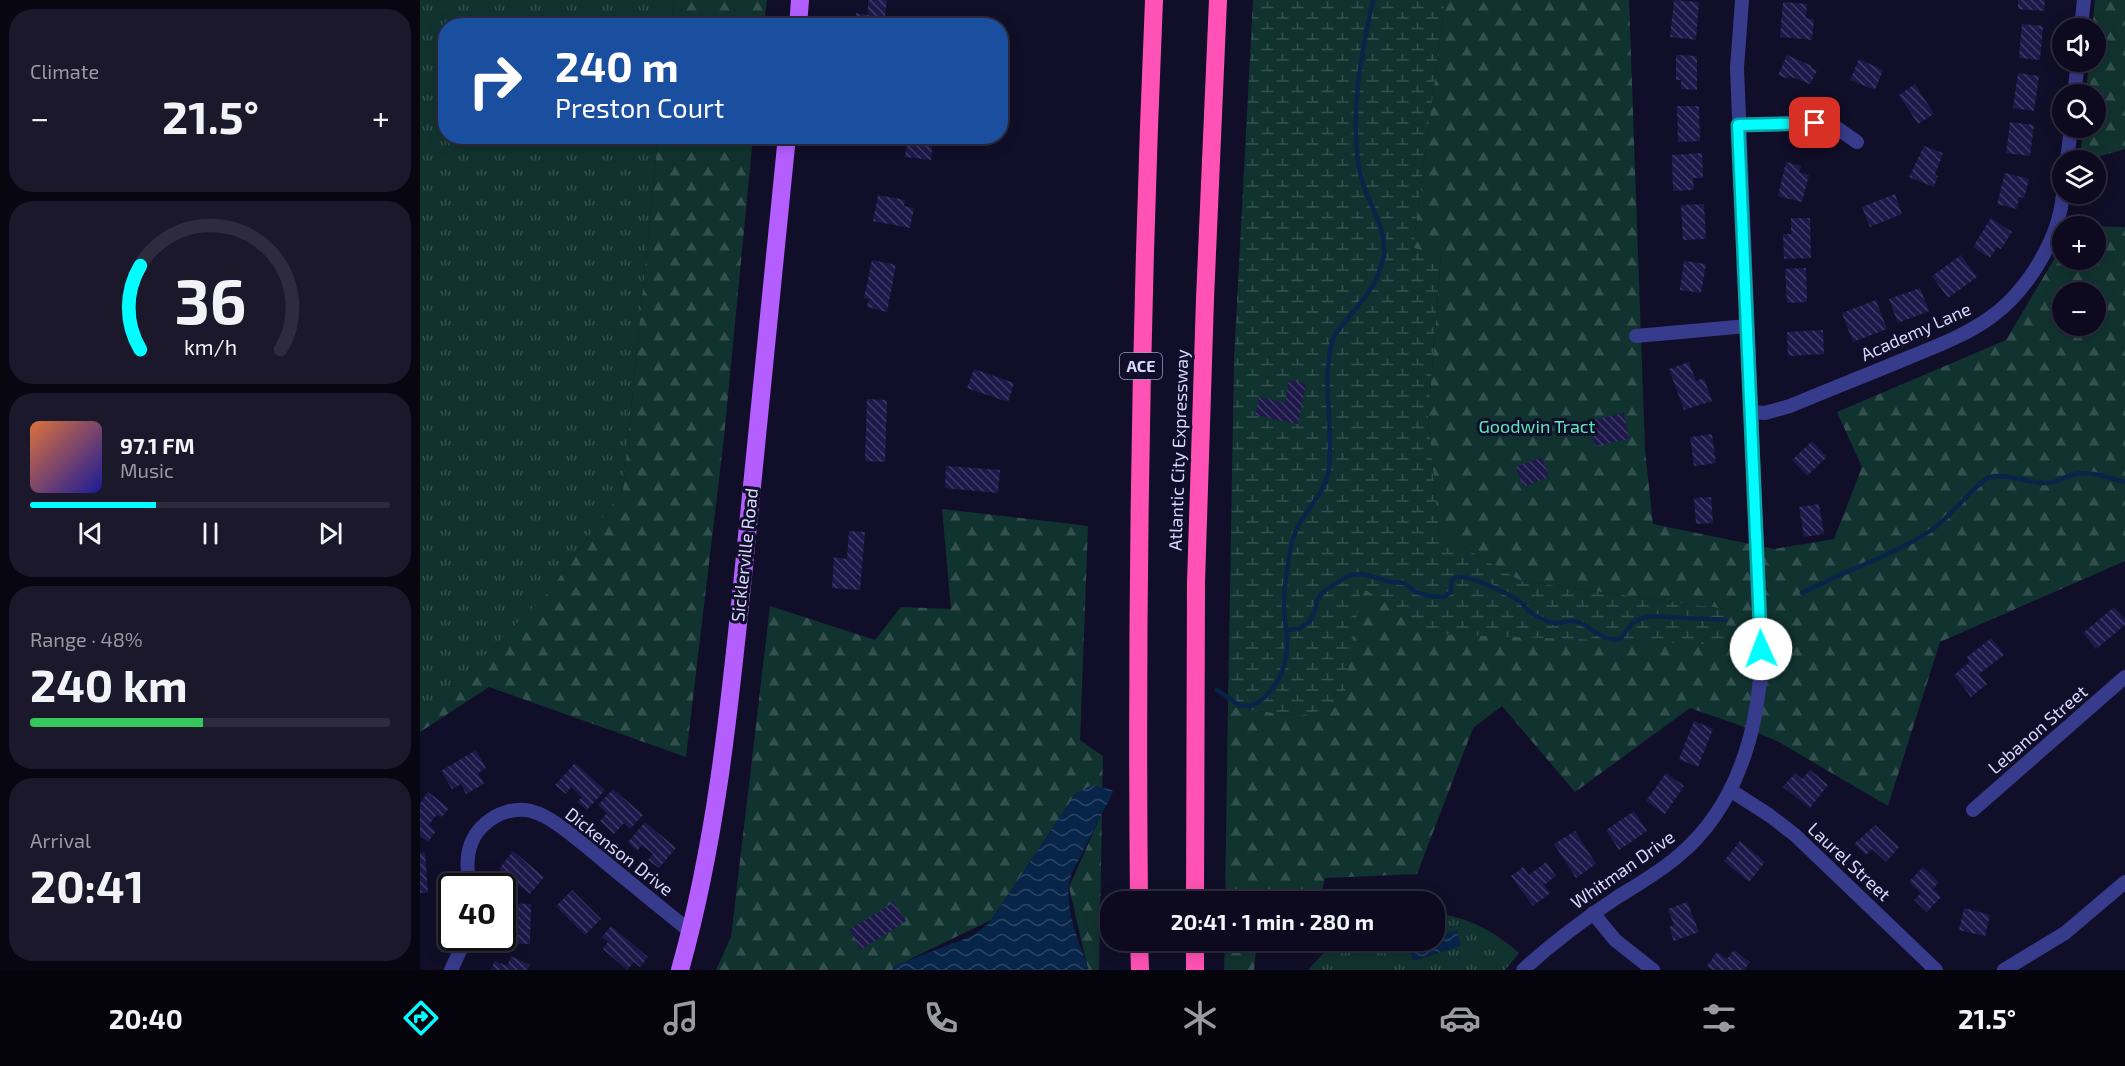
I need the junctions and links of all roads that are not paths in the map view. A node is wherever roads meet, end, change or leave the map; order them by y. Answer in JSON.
{"nodes":[{"id":1,"x":800,"y":0,"type":"edge"},
{"id":2,"x":1154,"y":0,"type":"edge"},
{"id":3,"x":1218,"y":0,"type":"edge"},
{"id":4,"x":1742,"y":0,"type":"edge"},
{"id":5,"x":2084,"y":0,"type":"edge"},
{"id":6,"x":799,"y":18,"type":"edge"},
{"id":7,"x":2082,"y":18,"type":"edge"},
{"id":8,"x":1738,"y":125,"type":"junction"},
{"id":9,"x":1857,"y":142,"type":"dead end"},
{"id":10,"x":786,"y":144,"type":"edge"},
{"id":11,"x":2061,"y":204,"type":"edge"},
{"id":12,"x":1747,"y":326,"type":"junction"},
{"id":13,"x":1636,"y":336,"type":"dead end"},
{"id":14,"x":1752,"y":412,"type":"junction"},
{"id":15,"x":2125,"y":677,"type":"edge"},
{"id":16,"x":1730,"y":790,"type":"junction"},
{"id":17,"x":1973,"y":810,"type":"dead end"},
{"id":18,"x":467,"y":873,"type":"edge"},
{"id":19,"x":2125,"y":882,"type":"edge"},
{"id":20,"x":1139,"y":891,"type":"edge"},
{"id":21,"x":1195,"y":891,"type":"edge"},
{"id":22,"x":1593,"y":913,"type":"junction"},
{"id":23,"x":691,"y":933,"type":"junction"},
{"id":24,"x":460,"y":951,"type":"edge"},
{"id":25,"x":1139,"y":951,"type":"edge"},
{"id":26,"x":1195,"y":951,"type":"edge"},
{"id":27,"x":451,"y":970,"type":"edge"},
{"id":28,"x":680,"y":970,"type":"edge"},
{"id":29,"x":1140,"y":970,"type":"edge"},
{"id":30,"x":1195,"y":970,"type":"edge"},
{"id":31,"x":1523,"y":970,"type":"edge"},
{"id":32,"x":1653,"y":970,"type":"edge"},
{"id":33,"x":1936,"y":970,"type":"edge"},
{"id":34,"x":2004,"y":970,"type":"edge"}],
"edges":[{"from":1,"to":6,"type":"main road"},
{"from":2,"to":20,"type":"highway","name":"Atlantic City Expressway","number":"ACE"},
{"from":3,"to":21,"type":"highway","name":"Atlantic City Expressway"},
{"from":4,"to":8,"type":"street","name":"Whitman Drive"},
{"from":5,"to":7,"type":"street"},
{"from":8,"to":9,"type":"street"},
{"from":8,"to":12,"type":"street","name":"Whitman Drive"},
{"from":10,"to":23,"type":"main road","name":"Sicklerville Road"},
{"from":11,"to":14,"type":"street","name":"Academy Lane"},
{"from":12,"to":13,"type":"street"},
{"from":12,"to":14,"type":"street","name":"Whitman Drive"},
{"from":14,"to":16,"type":"street","name":"Whitman Drive"},
{"from":15,"to":17,"type":"street","name":"Lebanon Street"},
{"from":16,"to":22,"type":"street","name":"Whitman Drive"},
{"from":16,"to":33,"type":"street","name":"Laurel Street"},
{"from":18,"to":23,"type":"street","name":"Dickenson Drive"},
{"from":19,"to":34,"type":"street"},
{"from":22,"to":31,"type":"street","name":"Whitman Drive"},
{"from":22,"to":32,"type":"street"},
{"from":23,"to":28,"type":"main road","name":"Sicklerville Road"},
{"from":24,"to":27,"type":"street"},
{"from":25,"to":29,"type":"highway"},
{"from":26,"to":30,"type":"highway"}]}
